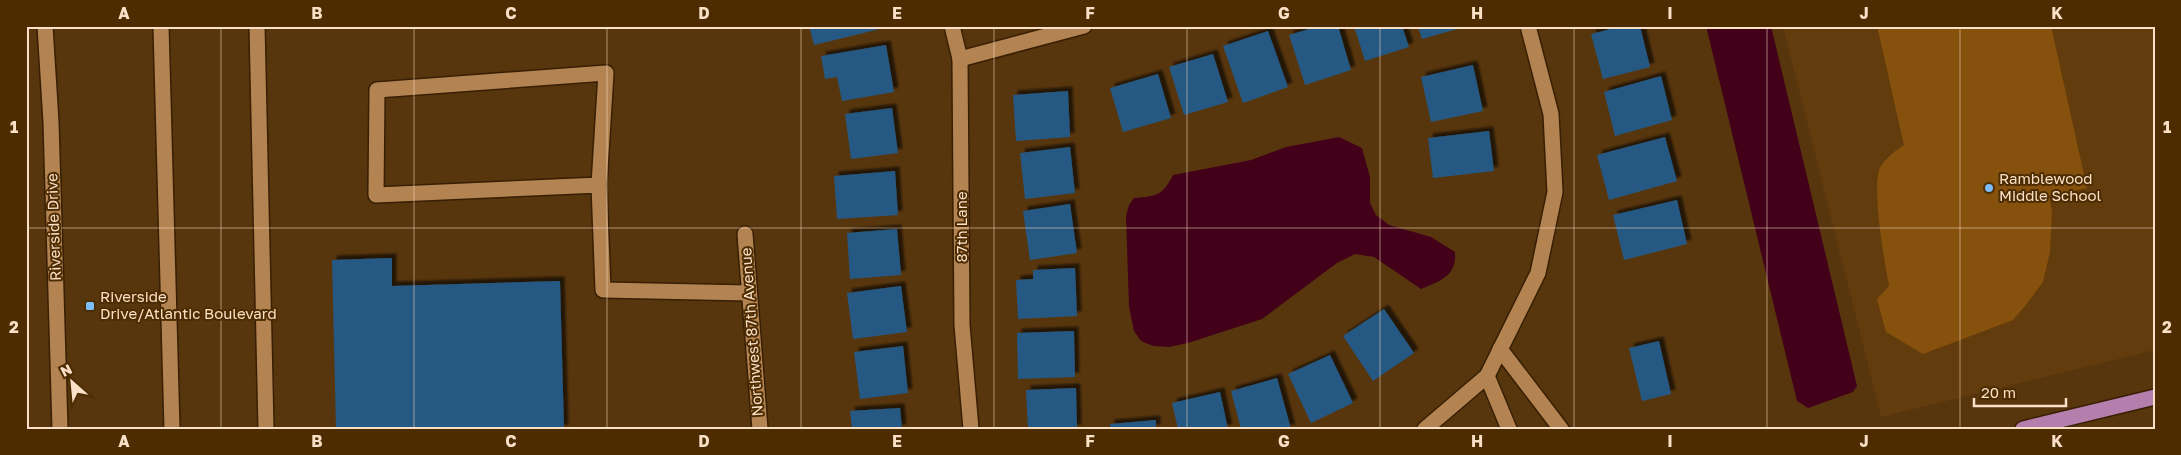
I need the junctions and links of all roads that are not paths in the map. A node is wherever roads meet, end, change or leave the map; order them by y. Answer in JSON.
{"nodes":[{"id":1,"x":45,"y":26,"type":"edge"},
{"id":2,"x":161,"y":26,"type":"edge"},
{"id":3,"x":257,"y":26,"type":"edge"},
{"id":4,"x":952,"y":26,"type":"edge"},
{"id":5,"x":1084,"y":26,"type":"edge"},
{"id":6,"x":1528,"y":26,"type":"edge"},
{"id":7,"x":960,"y":60,"type":"junction"},
{"id":8,"x":599,"y":185,"type":"junction"},
{"id":9,"x":745,"y":234,"type":"dead end"},
{"id":10,"x":749,"y":293,"type":"junction"},
{"id":11,"x":1500,"y":349,"type":"junction"},
{"id":12,"x":1487,"y":376,"type":"junction"},
{"id":13,"x":2155,"y":397,"type":"edge"},
{"id":14,"x":60,"y":429,"type":"edge"},
{"id":15,"x":172,"y":429,"type":"edge"},
{"id":16,"x":266,"y":429,"type":"edge"},
{"id":17,"x":760,"y":429,"type":"edge"},
{"id":18,"x":971,"y":429,"type":"edge"},
{"id":19,"x":1425,"y":429,"type":"edge"},
{"id":20,"x":1509,"y":429,"type":"edge"},
{"id":21,"x":1561,"y":429,"type":"edge"},
{"id":22,"x":2023,"y":429,"type":"edge"}],
"edges":[{"from":1,"to":14,"type":"street","name":"Riverside Drive"},
{"from":2,"to":15,"type":"street"},
{"from":3,"to":16,"type":"street"},
{"from":4,"to":7,"type":"street","name":"87th Lane"},
{"from":5,"to":7,"type":"street"},
{"from":6,"to":11,"type":"street"},
{"from":7,"to":18,"type":"street","name":"87th Lane"},
{"from":8,"to":8,"type":"street"},
{"from":8,"to":10,"type":"street"},
{"from":9,"to":10,"type":"street","name":"Northwest 87th Avenue"},
{"from":10,"to":17,"type":"street","name":"Northwest 87th Avenue"},
{"from":11,"to":12,"type":"street"},
{"from":11,"to":21,"type":"street"},
{"from":12,"to":19,"type":"street"},
{"from":12,"to":20,"type":"street"},
{"from":13,"to":22,"type":"main road"}]}
